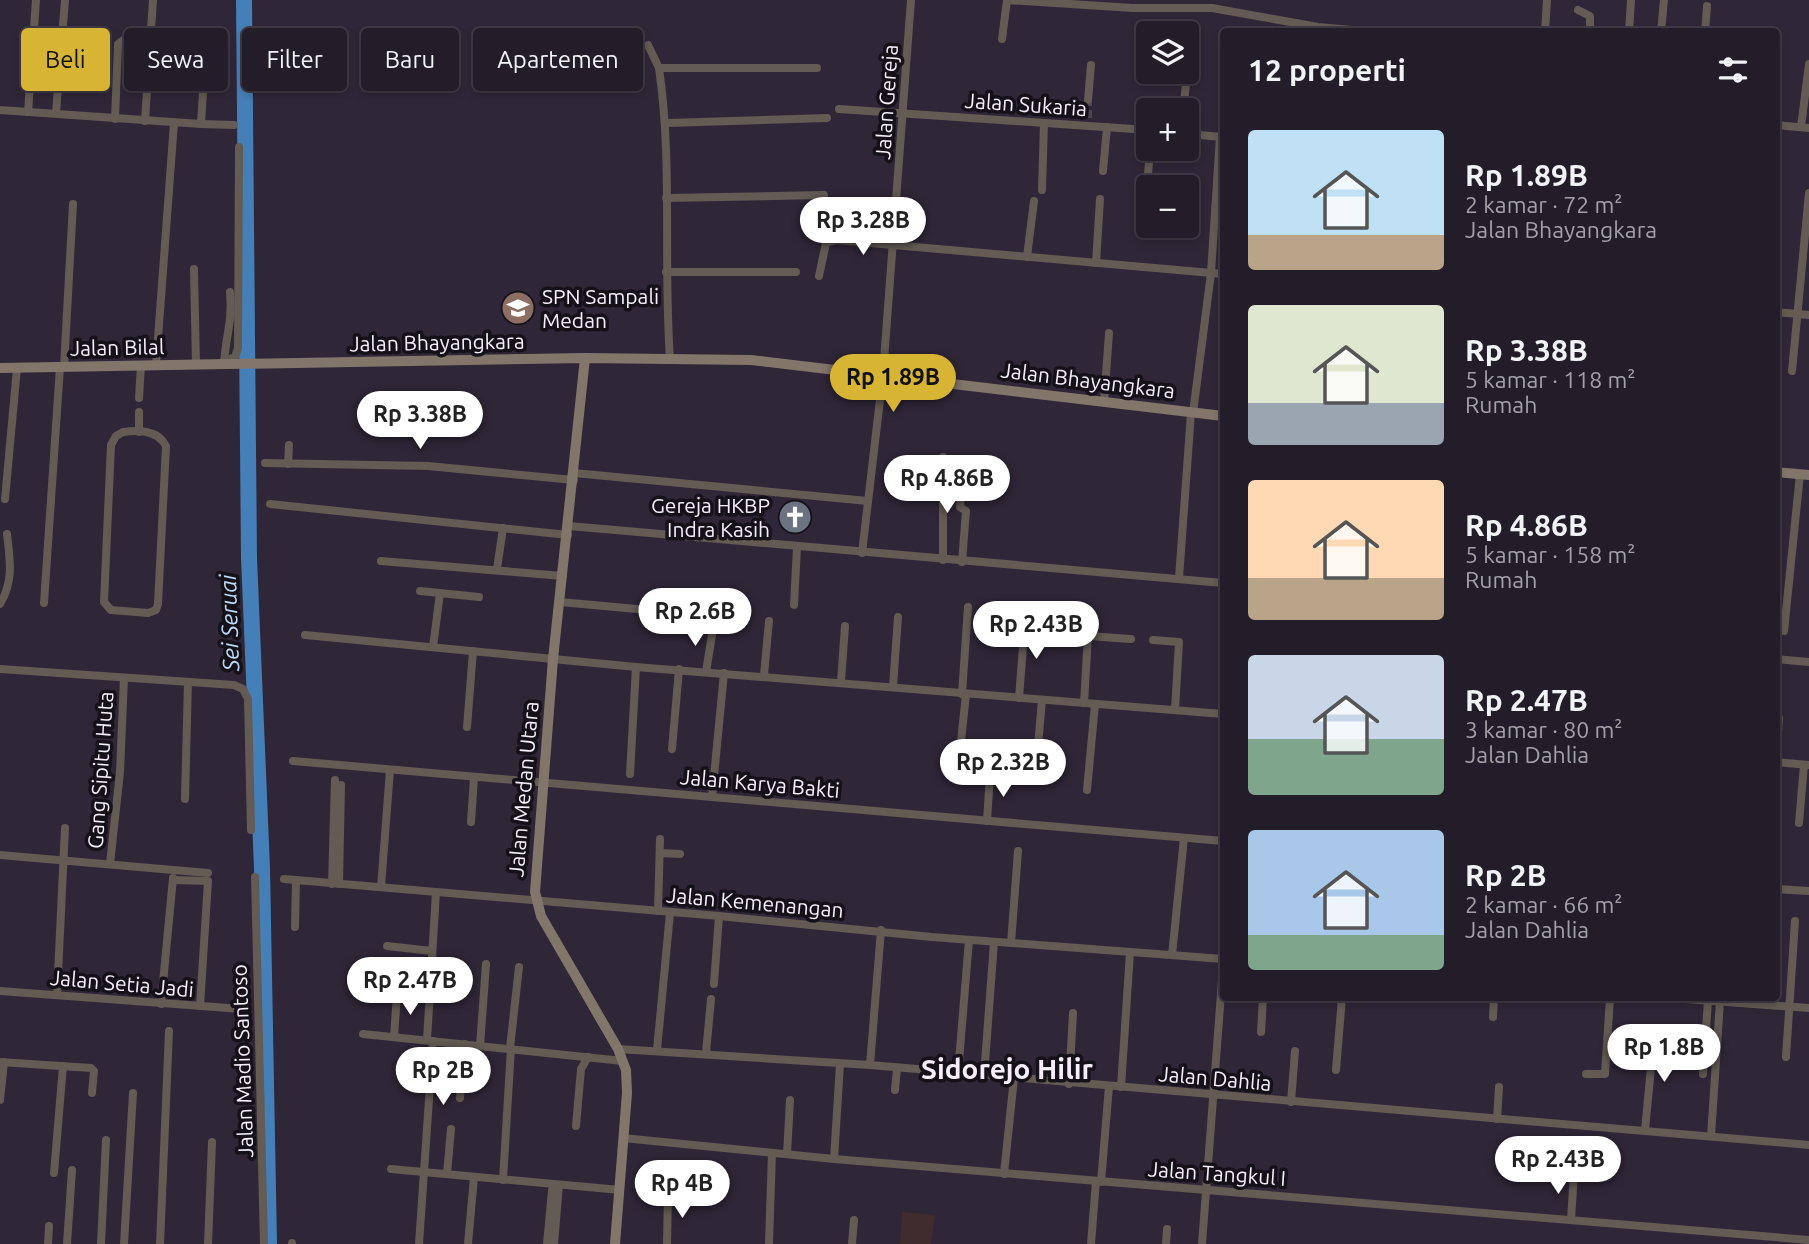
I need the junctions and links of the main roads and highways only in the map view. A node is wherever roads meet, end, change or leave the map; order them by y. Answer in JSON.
{"nodes":[{"id":1,"x":585,"y":358,"type":"junction"},
{"id":2,"x":228,"y":364,"type":"joint"},
{"id":3,"x":0,"y":368,"type":"edge"},
{"id":4,"x":1220,"y":416,"type":"edge"},
{"id":5,"x":1780,"y":472,"type":"edge"},
{"id":6,"x":1804,"y":474,"type":"edge"},
{"id":7,"x":615,"y":1244,"type":"edge"}],
"edges":[{"from":1,"to":2,"type":"main road","name":"Jalan Bhayangkara"},
{"from":1,"to":4,"type":"main road","name":"Jalan Bhayangkara"},
{"from":1,"to":7,"type":"main road","name":"Jalan Medan Utara"},
{"from":2,"to":3,"type":"main road","name":"Jalan Bilal"},
{"from":5,"to":6,"type":"main road"}]}
